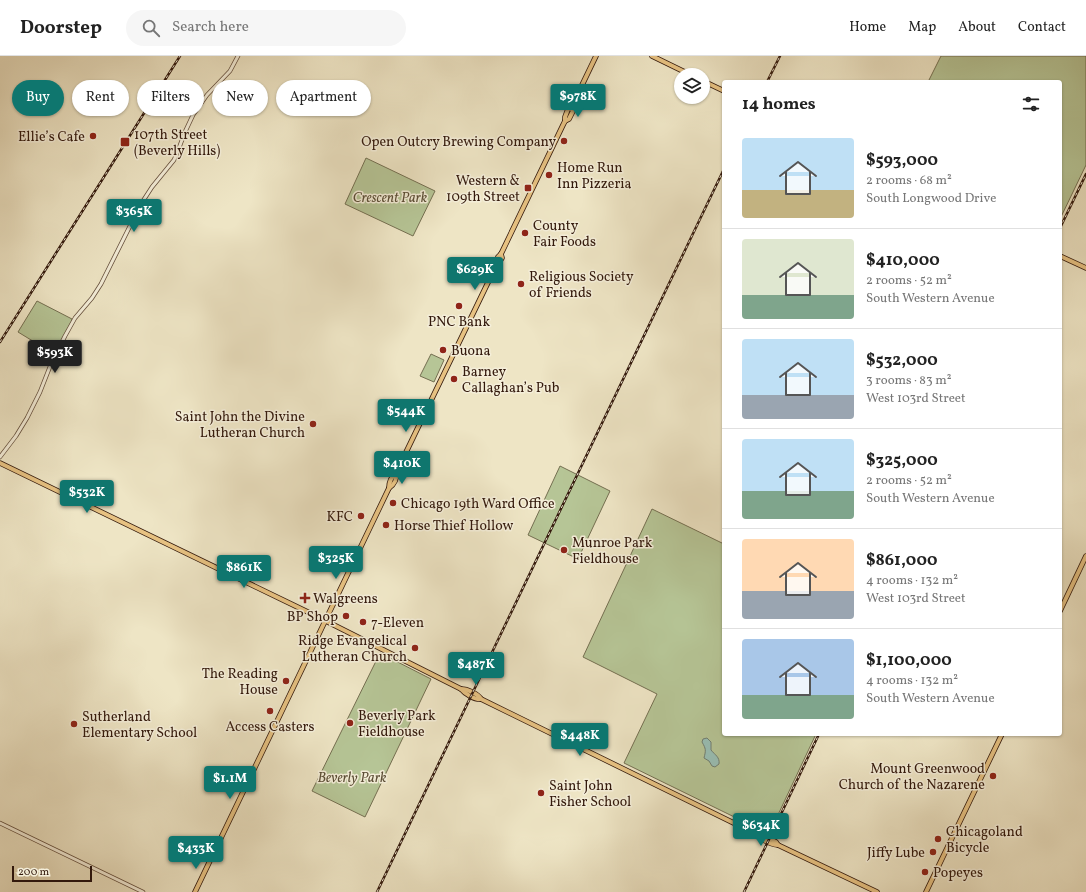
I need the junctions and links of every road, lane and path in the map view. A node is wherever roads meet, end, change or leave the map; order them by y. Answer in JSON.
{"nodes":[{"id":1,"x":238,"y":56,"type":"edge"},
{"id":2,"x":596,"y":56,"type":"edge"},
{"id":3,"x":652,"y":56,"type":"edge"},
{"id":4,"x":677,"y":68,"type":"edge"},
{"id":5,"x":710,"y":84,"type":"edge"},
{"id":6,"x":722,"y":90,"type":"edge"},
{"id":7,"x":1062,"y":257,"type":"edge"},
{"id":8,"x":1086,"y":268,"type":"edge"},
{"id":9,"x":0,"y":457,"type":"edge"},
{"id":10,"x":0,"y":463,"type":"edge"},
{"id":11,"x":1086,"y":556,"type":"edge"},
{"id":12,"x":1062,"y":607,"type":"edge"},
{"id":13,"x":325,"y":620,"type":"junction"},
{"id":14,"x":1001,"y":736,"type":"edge"},
{"id":15,"x":0,"y":823,"type":"edge"},
{"id":16,"x":143,"y":892,"type":"edge"},
{"id":17,"x":195,"y":892,"type":"edge"},
{"id":18,"x":877,"y":892,"type":"edge"},
{"id":19,"x":926,"y":892,"type":"edge"}],
"edges":[{"from":1,"to":9,"type":"street"},
{"from":2,"to":13,"type":"main road"},
{"from":3,"to":4,"type":"main road"},
{"from":5,"to":6,"type":"main road"},
{"from":7,"to":8,"type":"main road"},
{"from":10,"to":13,"type":"main road"},
{"from":11,"to":12,"type":"main road"},
{"from":13,"to":17,"type":"main road"},
{"from":13,"to":18,"type":"main road"},
{"from":14,"to":19,"type":"main road"},
{"from":15,"to":16,"type":"street"}]}
